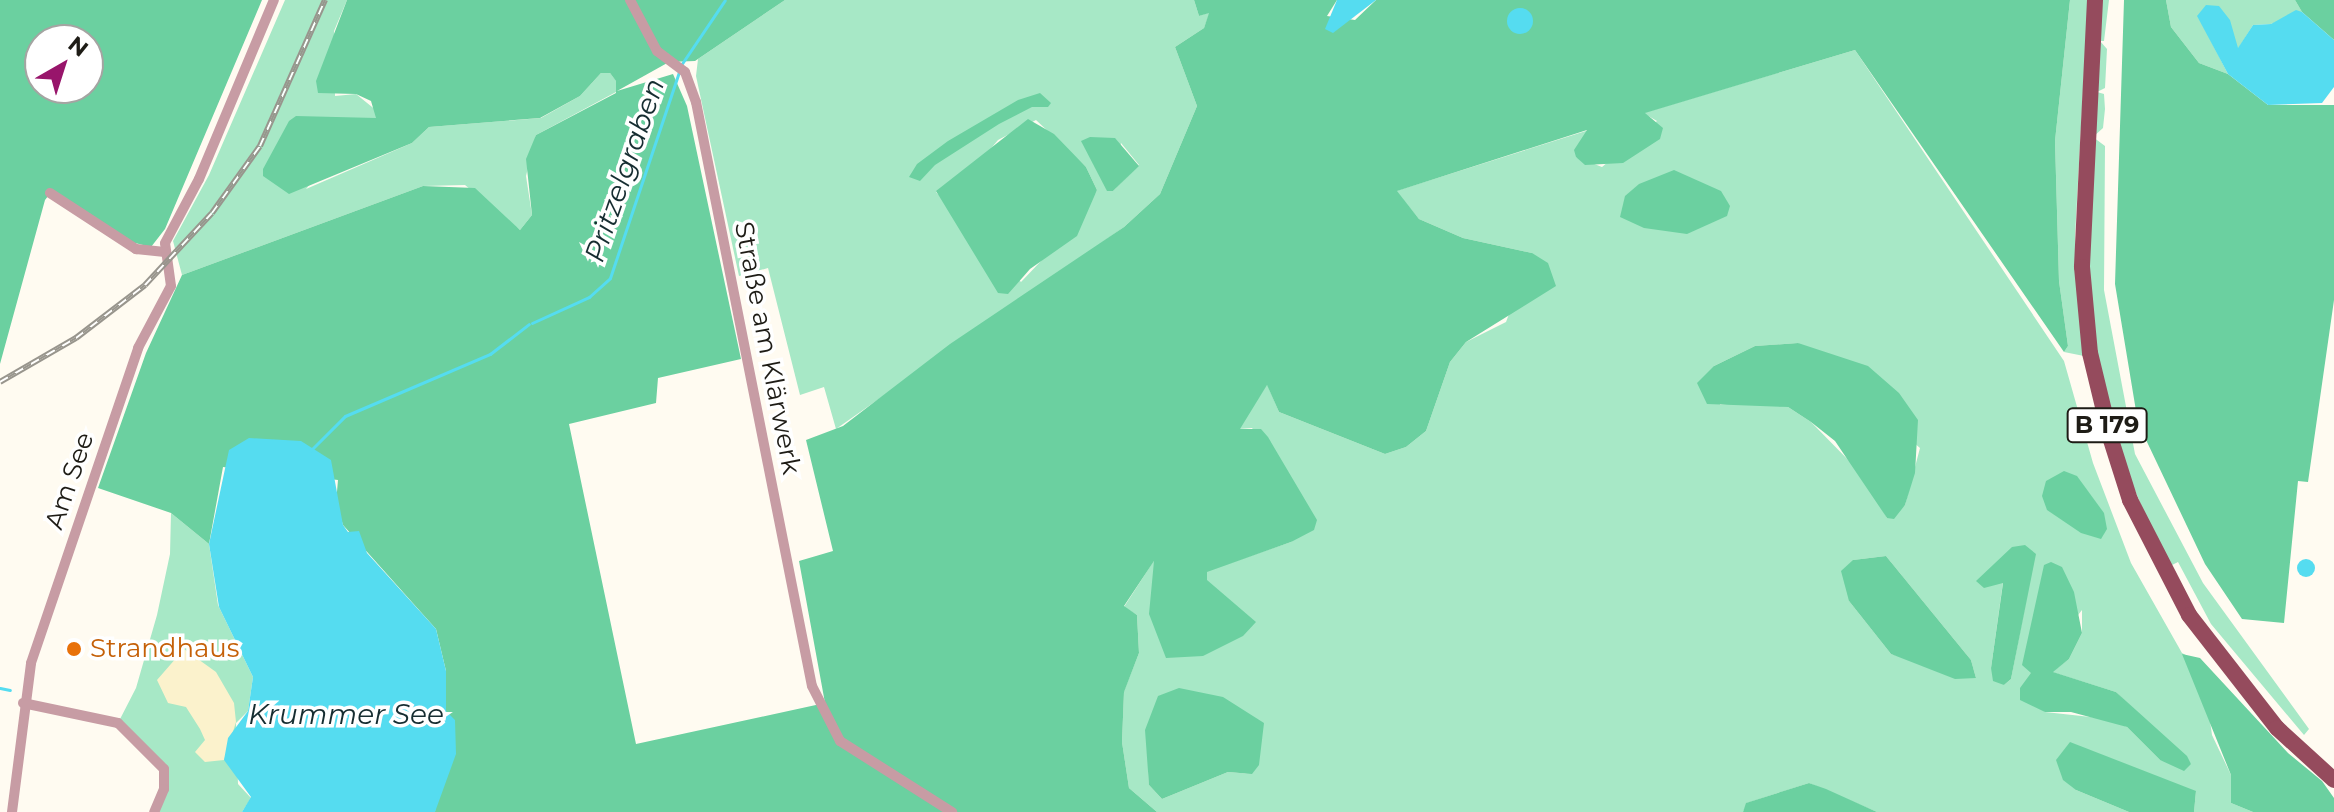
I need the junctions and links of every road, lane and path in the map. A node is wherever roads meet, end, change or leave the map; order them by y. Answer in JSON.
{"nodes":[{"id":1,"x":274,"y":0,"type":"edge"},
{"id":2,"x":630,"y":0,"type":"edge"},
{"id":3,"x":2095,"y":0,"type":"edge"},
{"id":4,"x":50,"y":193,"type":"dead end"},
{"id":5,"x":165,"y":252,"type":"junction"},
{"id":6,"x":23,"y":703,"type":"junction"},
{"id":7,"x":2334,"y":780,"type":"edge"},
{"id":8,"x":12,"y":812,"type":"edge"},
{"id":9,"x":154,"y":812,"type":"edge"},
{"id":10,"x":952,"y":812,"type":"edge"}],
"edges":[{"from":1,"to":5,"type":"street"},
{"from":2,"to":10,"type":"street","name":"Straße am Klärwerk"},
{"from":3,"to":7,"type":"main road","number":"B 179"},
{"from":4,"to":5,"type":"street"},
{"from":5,"to":6,"type":"street","name":"Am See"},
{"from":6,"to":8,"type":"street","name":"Am See"},
{"from":6,"to":9,"type":"street"}]}
